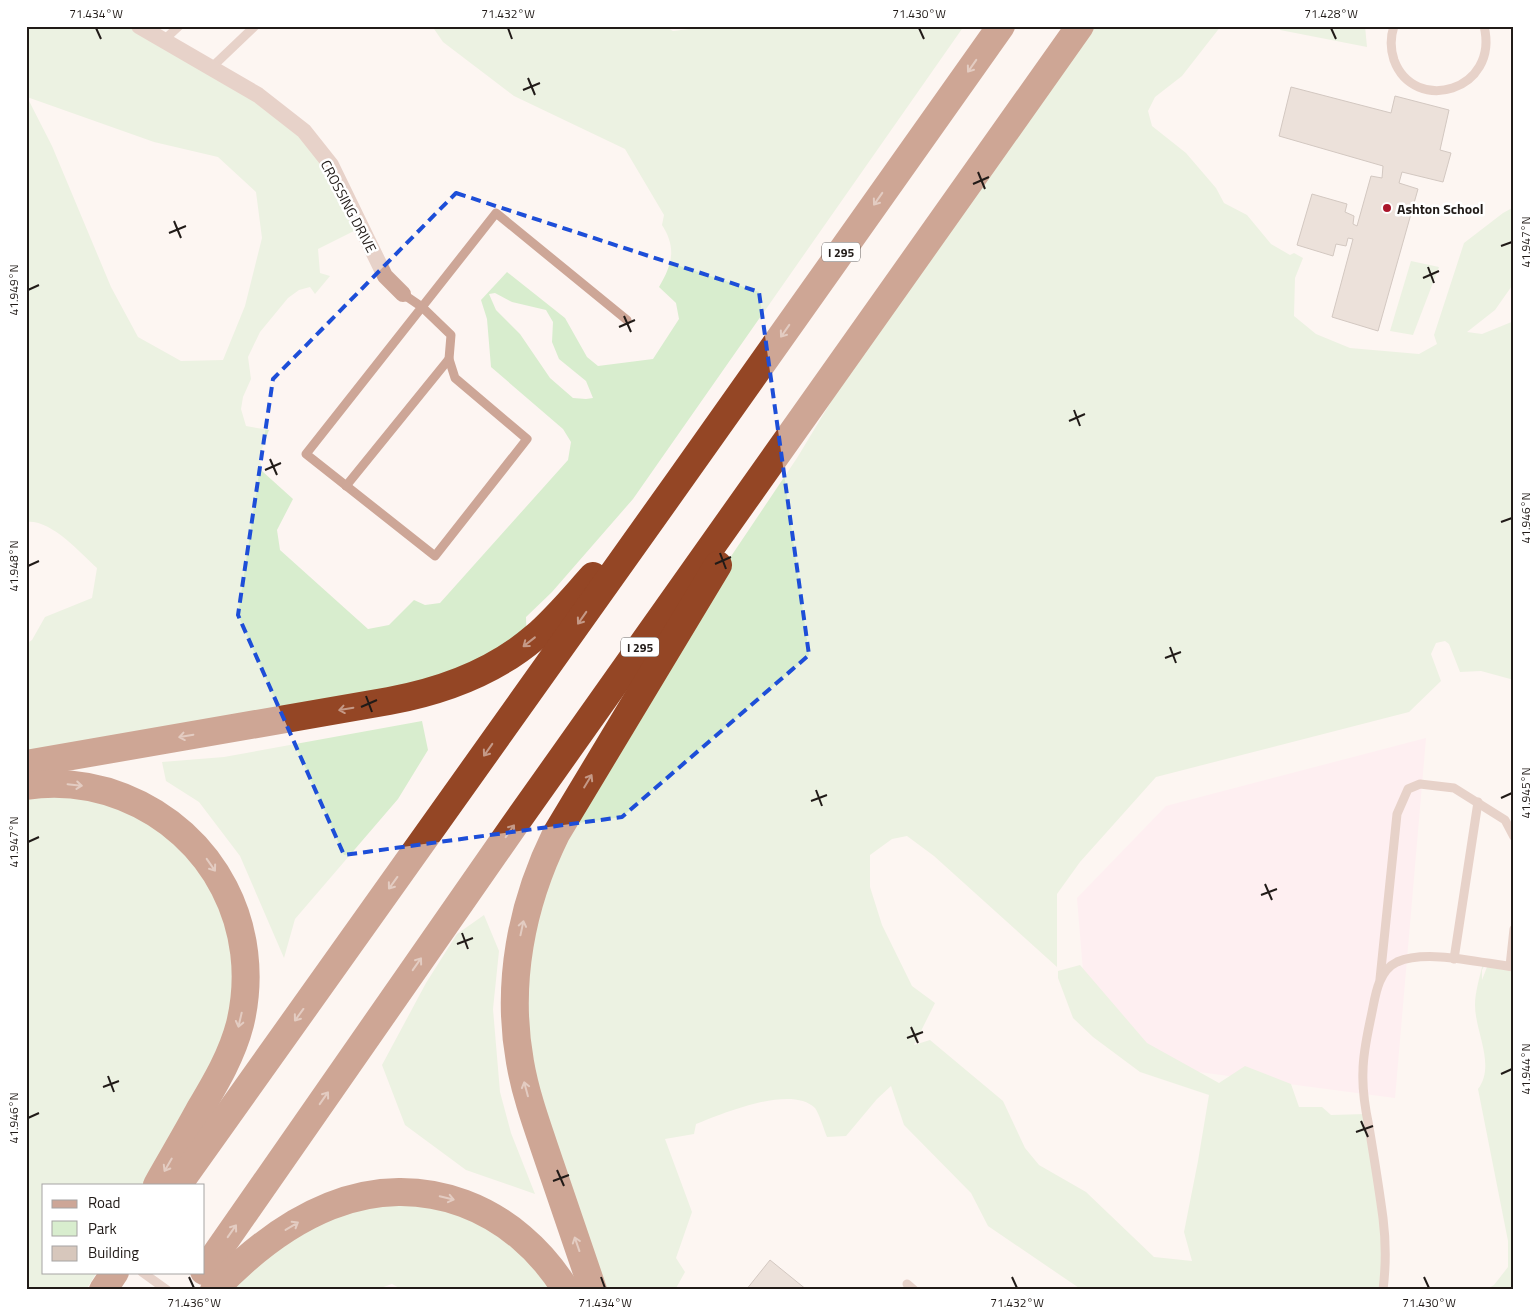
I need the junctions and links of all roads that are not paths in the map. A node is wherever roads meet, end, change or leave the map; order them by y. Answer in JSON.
{"nodes":[{"id":1,"x":139,"y":26,"type":"edge"},
{"id":2,"x":179,"y":26,"type":"edge"},
{"id":3,"x":255,"y":26,"type":"edge"},
{"id":4,"x":1000,"y":26,"type":"edge"},
{"id":5,"x":1080,"y":26,"type":"edge"},
{"id":6,"x":1394,"y":26,"type":"edge"},
{"id":7,"x":1484,"y":26,"type":"edge"},
{"id":8,"x":164,"y":40,"type":"junction"},
{"id":9,"x":211,"y":68,"type":"junction"},
{"id":10,"x":402,"y":294,"type":"joint"},
{"id":11,"x":422,"y":307,"type":"junction"},
{"id":12,"x":627,"y":320,"type":"dead end"},
{"id":13,"x":449,"y":359,"type":"junction"},
{"id":14,"x":786,"y":443,"type":"junction"},
{"id":15,"x":681,"y":478,"type":"junction"},
{"id":16,"x":346,"y":486,"type":"junction"},
{"id":17,"x":26,"y":764,"type":"edge"},
{"id":18,"x":26,"y":786,"type":"edge"},
{"id":19,"x":1478,"y":802,"type":"junction"},
{"id":20,"x":1514,"y":837,"type":"edge"},
{"id":21,"x":1514,"y":929,"type":"edge"},
{"id":22,"x":1454,"y":959,"type":"junction"},
{"id":23,"x":1512,"y":967,"type":"edge"},
{"id":24,"x":1380,"y":981,"type":"junction"},
{"id":25,"x":158,"y":1184,"type":"edge"},
{"id":26,"x":179,"y":1184,"type":"edge"},
{"id":27,"x":205,"y":1269,"type":"edge"},
{"id":28,"x":105,"y":1274,"type":"edge"},
{"id":29,"x":114,"y":1274,"type":"edge"},
{"id":30,"x":145,"y":1274,"type":"edge"},
{"id":31,"x":202,"y":1274,"type":"edge"},
{"id":32,"x":96,"y":1290,"type":"edge"},
{"id":33,"x":103,"y":1290,"type":"edge"},
{"id":34,"x":168,"y":1290,"type":"edge"},
{"id":35,"x":191,"y":1290,"type":"edge"},
{"id":36,"x":214,"y":1290,"type":"edge"},
{"id":37,"x":566,"y":1290,"type":"edge"},
{"id":38,"x":593,"y":1290,"type":"edge"},
{"id":39,"x":1383,"y":1290,"type":"edge"}],
"edges":[{"from":1,"to":8,"type":"street","name":"CROSSING DRIVE"},
{"from":2,"to":8,"type":"lane"},
{"from":3,"to":9,"type":"lane"},
{"from":4,"to":15,"type":"highway","number":"I 295","one_way":true},
{"from":5,"to":14,"type":"highway","number":"I 295"},
{"from":6,"to":7,"type":"lane"},
{"from":8,"to":9,"type":"street","name":"CROSSING DRIVE"},
{"from":9,"to":10,"type":"street","name":"CROSSING DRIVE"},
{"from":10,"to":11,"type":"lane"},
{"from":11,"to":12,"type":"lane"},
{"from":11,"to":13,"type":"lane"},
{"from":11,"to":16,"type":"lane"},
{"from":13,"to":16,"type":"lane"},
{"from":13,"to":16,"type":"lane"},
{"from":27,"to":14,"type":"highway","number":"I 295","one_way":true},
{"from":38,"to":14,"type":"highway","one_way":true},
{"from":15,"to":17,"type":"highway","one_way":true},
{"from":15,"to":26,"type":"highway","number":"I 295","one_way":true},
{"from":18,"to":25,"type":"highway","one_way":true},
{"from":19,"to":20,"type":"lane"},
{"from":19,"to":22,"type":"lane"},
{"from":19,"to":24,"type":"lane"},
{"from":21,"to":23,"type":"lane"},
{"from":22,"to":23,"type":"lane"},
{"from":22,"to":24,"type":"lane"},
{"from":24,"to":39,"type":"lane"},
{"from":28,"to":32,"type":"highway"},
{"from":29,"to":33,"type":"highway"},
{"from":30,"to":34,"type":"lane"},
{"from":31,"to":35,"type":"highway","number":"I 295"},
{"from":36,"to":37,"type":"highway","one_way":true}]}
